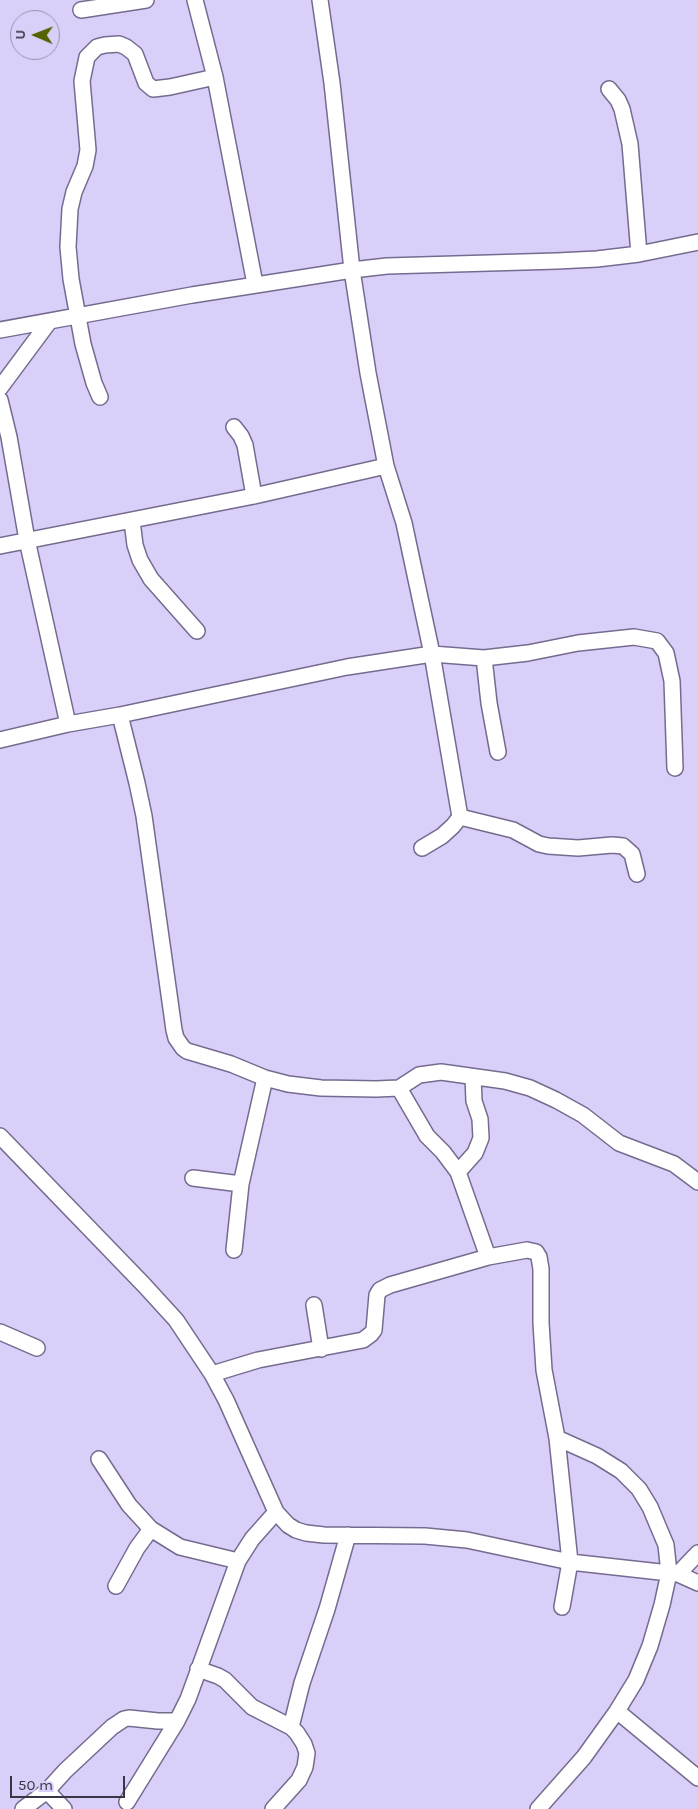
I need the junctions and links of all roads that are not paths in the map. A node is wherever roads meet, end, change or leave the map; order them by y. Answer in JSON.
{"nodes":[{"id":1,"x":146,"y":0,"type":"edge"},
{"id":2,"x":195,"y":0,"type":"edge"},
{"id":3,"x":320,"y":0,"type":"edge"},
{"id":4,"x":81,"y":10,"type":"dead end"},
{"id":5,"x":215,"y":77,"type":"junction"},
{"id":6,"x":609,"y":89,"type":"dead end"},
{"id":7,"x":698,"y":242,"type":"edge"},
{"id":8,"x":639,"y":254,"type":"junction"},
{"id":9,"x":352,"y":270,"type":"junction"},
{"id":10,"x":255,"y":284,"type":"junction"},
{"id":11,"x":77,"y":316,"type":"junction"},
{"id":12,"x":49,"y":322,"type":"junction"},
{"id":13,"x":0,"y":330,"type":"edge"},
{"id":14,"x":0,"y":388,"type":"edge"},
{"id":15,"x":100,"y":397,"type":"dead end"},
{"id":16,"x":0,"y":400,"type":"edge"},
{"id":17,"x":234,"y":428,"type":"dead end"},
{"id":18,"x":386,"y":466,"type":"junction"},
{"id":19,"x":254,"y":496,"type":"junction"},
{"id":20,"x":132,"y":521,"type":"junction"},
{"id":21,"x":27,"y":540,"type":"junction"},
{"id":22,"x":0,"y":546,"type":"edge"},
{"id":23,"x":197,"y":631,"type":"dead end"},
{"id":24,"x":432,"y":654,"type":"junction"},
{"id":25,"x":484,"y":658,"type":"junction"},
{"id":26,"x":120,"y":715,"type":"junction"},
{"id":27,"x":68,"y":724,"type":"junction"},
{"id":28,"x":0,"y":740,"type":"edge"},
{"id":29,"x":498,"y":752,"type":"dead end"},
{"id":30,"x":675,"y":768,"type":"dead end"},
{"id":31,"x":460,"y":817,"type":"junction"},
{"id":32,"x":422,"y":848,"type":"dead end"},
{"id":33,"x":637,"y":874,"type":"dead end"},
{"id":34,"x":473,"y":1077,"type":"junction"},
{"id":35,"x":265,"y":1078,"type":"junction"},
{"id":36,"x":399,"y":1088,"type":"junction"},
{"id":37,"x":1,"y":1138,"type":"edge"},
{"id":38,"x":458,"y":1172,"type":"junction"},
{"id":39,"x":193,"y":1178,"type":"dead end"},
{"id":40,"x":698,"y":1182,"type":"edge"},
{"id":41,"x":241,"y":1184,"type":"junction"},
{"id":42,"x":234,"y":1250,"type":"dead end"},
{"id":43,"x":488,"y":1257,"type":"junction"},
{"id":44,"x":314,"y":1305,"type":"dead end"},
{"id":45,"x":0,"y":1332,"type":"edge"},
{"id":46,"x":37,"y":1348,"type":"dead end"},
{"id":47,"x":321,"y":1349,"type":"junction"},
{"id":48,"x":212,"y":1374,"type":"junction"},
{"id":49,"x":557,"y":1438,"type":"junction"},
{"id":50,"x":99,"y":1459,"type":"dead end"},
{"id":51,"x":276,"y":1512,"type":"junction"},
{"id":52,"x":150,"y":1529,"type":"junction"},
{"id":53,"x":348,"y":1535,"type":"junction"},
{"id":54,"x":698,"y":1553,"type":"edge"},
{"id":55,"x":238,"y":1561,"type":"junction"},
{"id":56,"x":570,"y":1562,"type":"junction"},
{"id":57,"x":674,"y":1574,"type":"junction"},
{"id":58,"x":698,"y":1583,"type":"edge"},
{"id":59,"x":116,"y":1586,"type":"dead end"},
{"id":60,"x":562,"y":1607,"type":"dead end"},
{"id":61,"x":198,"y":1669,"type":"junction"},
{"id":62,"x":617,"y":1711,"type":"junction"},
{"id":63,"x":177,"y":1720,"type":"junction"},
{"id":64,"x":291,"y":1727,"type":"junction"},
{"id":65,"x":698,"y":1778,"type":"edge"},
{"id":66,"x":47,"y":1791,"type":"junction"},
{"id":67,"x":127,"y":1802,"type":"dead end"},
{"id":68,"x":23,"y":1809,"type":"edge"},
{"id":69,"x":64,"y":1809,"type":"edge"},
{"id":70,"x":273,"y":1809,"type":"edge"},
{"id":71,"x":538,"y":1809,"type":"edge"}],
"edges":[{"from":1,"to":4,"type":"street"},
{"from":2,"to":5,"type":"street"},
{"from":3,"to":9,"type":"street"},
{"from":5,"to":10,"type":"street"},
{"from":5,"to":11,"type":"street"},
{"from":6,"to":8,"type":"street"},
{"from":7,"to":8,"type":"street"},
{"from":8,"to":9,"type":"street"},
{"from":9,"to":10,"type":"street"},
{"from":9,"to":18,"type":"street"},
{"from":10,"to":11,"type":"street"},
{"from":11,"to":12,"type":"street"},
{"from":11,"to":15,"type":"street"},
{"from":12,"to":13,"type":"street"},
{"from":12,"to":14,"type":"street"},
{"from":16,"to":21,"type":"street"},
{"from":17,"to":19,"type":"street"},
{"from":18,"to":19,"type":"street"},
{"from":18,"to":24,"type":"street"},
{"from":19,"to":20,"type":"street"},
{"from":20,"to":21,"type":"street"},
{"from":20,"to":23,"type":"street"},
{"from":21,"to":22,"type":"street"},
{"from":21,"to":27,"type":"street"},
{"from":24,"to":25,"type":"street"},
{"from":24,"to":26,"type":"street"},
{"from":24,"to":31,"type":"street"},
{"from":25,"to":29,"type":"street"},
{"from":25,"to":30,"type":"street"},
{"from":26,"to":27,"type":"street"},
{"from":26,"to":35,"type":"street"},
{"from":27,"to":28,"type":"street"},
{"from":31,"to":32,"type":"street"},
{"from":31,"to":33,"type":"street"},
{"from":34,"to":36,"type":"street"},
{"from":34,"to":38,"type":"street"},
{"from":34,"to":40,"type":"street"},
{"from":35,"to":36,"type":"street"},
{"from":35,"to":41,"type":"street"},
{"from":36,"to":38,"type":"street"},
{"from":37,"to":48,"type":"street"},
{"from":38,"to":43,"type":"street"},
{"from":39,"to":41,"type":"street"},
{"from":41,"to":42,"type":"street"},
{"from":43,"to":47,"type":"street"},
{"from":43,"to":49,"type":"street"},
{"from":44,"to":47,"type":"street"},
{"from":45,"to":46,"type":"street"},
{"from":47,"to":48,"type":"street"},
{"from":48,"to":51,"type":"street"},
{"from":49,"to":56,"type":"street"},
{"from":49,"to":57,"type":"street"},
{"from":50,"to":52,"type":"street"},
{"from":51,"to":53,"type":"street"},
{"from":51,"to":55,"type":"street"},
{"from":52,"to":55,"type":"street"},
{"from":52,"to":59,"type":"street"},
{"from":53,"to":56,"type":"street"},
{"from":53,"to":64,"type":"street"},
{"from":54,"to":57,"type":"street"},
{"from":55,"to":61,"type":"street"},
{"from":56,"to":57,"type":"street"},
{"from":56,"to":60,"type":"street"},
{"from":57,"to":58,"type":"street"},
{"from":57,"to":62,"type":"street"},
{"from":61,"to":63,"type":"street"},
{"from":61,"to":64,"type":"street"},
{"from":62,"to":65,"type":"street"},
{"from":62,"to":71,"type":"street"},
{"from":63,"to":66,"type":"street"},
{"from":63,"to":67,"type":"street"},
{"from":64,"to":70,"type":"street"},
{"from":66,"to":68,"type":"street"},
{"from":66,"to":69,"type":"street"}]}
